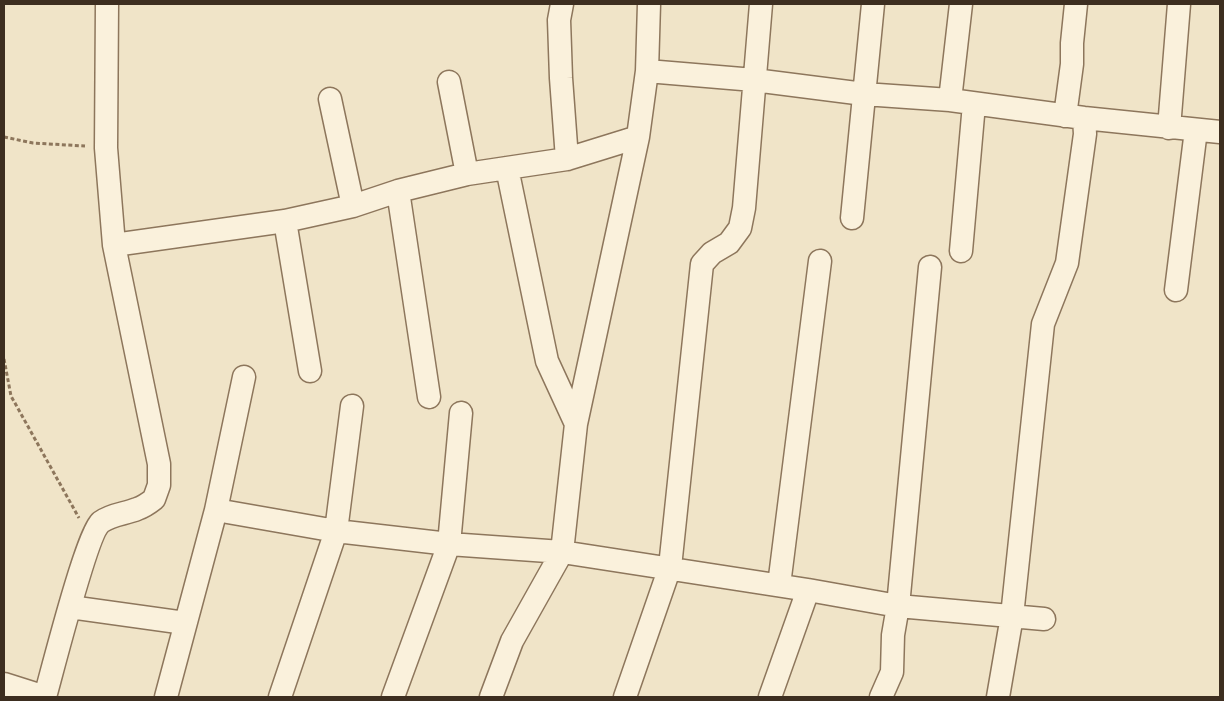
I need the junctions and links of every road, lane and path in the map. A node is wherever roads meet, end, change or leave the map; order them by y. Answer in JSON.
{"nodes":[{"id":1,"x":107,"y":4,"type":"edge"},
{"id":2,"x":562,"y":4,"type":"edge"},
{"id":3,"x":649,"y":4,"type":"edge"},
{"id":4,"x":761,"y":4,"type":"edge"},
{"id":5,"x":873,"y":4,"type":"edge"},
{"id":6,"x":961,"y":4,"type":"edge"},
{"id":7,"x":1076,"y":4,"type":"edge"},
{"id":8,"x":1179,"y":4,"type":"edge"},
{"id":9,"x":646,"y":71,"type":"junction"},
{"id":10,"x":754,"y":80,"type":"junction"},
{"id":11,"x":448,"y":82,"type":"dead end"},
{"id":12,"x":864,"y":94,"type":"junction"},
{"id":13,"x":330,"y":99,"type":"dead end"},
{"id":14,"x":950,"y":100,"type":"junction"},
{"id":15,"x":974,"y":104,"type":"junction"},
{"id":16,"x":1074,"y":117,"type":"junction"},
{"id":17,"x":1169,"y":128,"type":"junction"},
{"id":18,"x":1196,"y":130,"type":"junction"},
{"id":19,"x":1220,"y":132,"type":"edge"},
{"id":20,"x":4,"y":137,"type":"edge"},
{"id":21,"x":638,"y":137,"type":"junction"},
{"id":22,"x":106,"y":148,"type":"junction"},
{"id":23,"x":567,"y":159,"type":"junction"},
{"id":24,"x":507,"y":168,"type":"junction"},
{"id":25,"x":467,"y":174,"type":"junction"},
{"id":26,"x":398,"y":191,"type":"junction"},
{"id":27,"x":353,"y":206,"type":"junction"},
{"id":28,"x":852,"y":218,"type":"dead end"},
{"id":29,"x":285,"y":221,"type":"junction"},
{"id":30,"x":114,"y":245,"type":"junction"},
{"id":31,"x":961,"y":251,"type":"dead end"},
{"id":32,"x":820,"y":262,"type":"dead end"},
{"id":33,"x":930,"y":267,"type":"dead end"},
{"id":34,"x":1176,"y":290,"type":"dead end"},
{"id":35,"x":4,"y":359,"type":"edge"},
{"id":36,"x":310,"y":371,"type":"dead end"},
{"id":37,"x":244,"y":377,"type":"dead end"},
{"id":38,"x":429,"y":397,"type":"dead end"},
{"id":39,"x":352,"y":406,"type":"dead end"},
{"id":40,"x":461,"y":413,"type":"dead end"},
{"id":41,"x":576,"y":424,"type":"junction"},
{"id":42,"x":216,"y":510,"type":"junction"},
{"id":43,"x":336,"y":531,"type":"junction"},
{"id":44,"x":91,"y":540,"type":"junction"},
{"id":45,"x":449,"y":544,"type":"junction"},
{"id":46,"x":562,"y":552,"type":"junction"},
{"id":47,"x":670,"y":567,"type":"junction"},
{"id":48,"x":779,"y":585,"type":"junction"},
{"id":49,"x":808,"y":590,"type":"junction"},
{"id":50,"x":898,"y":606,"type":"junction"},
{"id":51,"x":70,"y":607,"type":"junction"},
{"id":52,"x":1012,"y":616,"type":"junction"},
{"id":53,"x":1044,"y":619,"type":"dead end"},
{"id":54,"x":185,"y":623,"type":"junction"},
{"id":55,"x":4,"y":684,"type":"edge"},
{"id":56,"x":45,"y":697,"type":"edge"},
{"id":57,"x":166,"y":697,"type":"edge"},
{"id":58,"x":280,"y":697,"type":"edge"},
{"id":59,"x":393,"y":697,"type":"edge"},
{"id":60,"x":491,"y":697,"type":"edge"},
{"id":61,"x":625,"y":697,"type":"edge"},
{"id":62,"x":770,"y":697,"type":"edge"},
{"id":63,"x":881,"y":697,"type":"edge"},
{"id":64,"x":998,"y":697,"type":"edge"}],
"edges":[{"from":1,"to":22,"type":"street"},
{"from":2,"to":23,"type":"street"},
{"from":3,"to":9,"type":"street"},
{"from":4,"to":10,"type":"street"},
{"from":5,"to":12,"type":"street"},
{"from":6,"to":14,"type":"street"},
{"from":7,"to":16,"type":"street"},
{"from":8,"to":17,"type":"street"},
{"from":9,"to":10,"type":"street"},
{"from":9,"to":21,"type":"street"},
{"from":10,"to":12,"type":"street"},
{"from":10,"to":47,"type":"street"},
{"from":11,"to":25,"type":"street"},
{"from":12,"to":14,"type":"street"},
{"from":12,"to":28,"type":"street"},
{"from":13,"to":27,"type":"street"},
{"from":14,"to":15,"type":"street"},
{"from":15,"to":16,"type":"street"},
{"from":15,"to":31,"type":"street"},
{"from":16,"to":17,"type":"street"},
{"from":16,"to":52,"type":"street"},
{"from":17,"to":18,"type":"street"},
{"from":18,"to":19,"type":"street"},
{"from":18,"to":34,"type":"street"},
{"from":20,"to":22,"type":"path"},
{"from":21,"to":23,"type":"street"},
{"from":21,"to":41,"type":"street"},
{"from":22,"to":30,"type":"street"},
{"from":23,"to":24,"type":"street"},
{"from":24,"to":25,"type":"street"},
{"from":24,"to":41,"type":"street"},
{"from":25,"to":26,"type":"street"},
{"from":26,"to":27,"type":"street"},
{"from":26,"to":38,"type":"street"},
{"from":27,"to":29,"type":"street"},
{"from":29,"to":30,"type":"street"},
{"from":29,"to":36,"type":"street"},
{"from":30,"to":44,"type":"street"},
{"from":32,"to":48,"type":"street"},
{"from":33,"to":50,"type":"street"},
{"from":35,"to":44,"type":"path"},
{"from":37,"to":42,"type":"street"},
{"from":39,"to":43,"type":"street"},
{"from":40,"to":45,"type":"street"},
{"from":41,"to":46,"type":"street"},
{"from":42,"to":43,"type":"street"},
{"from":42,"to":54,"type":"street"},
{"from":43,"to":45,"type":"street"},
{"from":43,"to":58,"type":"street"},
{"from":44,"to":51,"type":"street"},
{"from":45,"to":46,"type":"street"},
{"from":45,"to":59,"type":"street"},
{"from":46,"to":47,"type":"street"},
{"from":46,"to":60,"type":"street"},
{"from":47,"to":48,"type":"street"},
{"from":47,"to":61,"type":"street"},
{"from":48,"to":49,"type":"street"},
{"from":49,"to":50,"type":"street"},
{"from":49,"to":62,"type":"street"},
{"from":50,"to":52,"type":"street"},
{"from":50,"to":63,"type":"street"},
{"from":51,"to":54,"type":"street"},
{"from":51,"to":56,"type":"street"},
{"from":52,"to":53,"type":"street"},
{"from":52,"to":64,"type":"street"},
{"from":54,"to":57,"type":"street"},
{"from":55,"to":56,"type":"street"}]}
